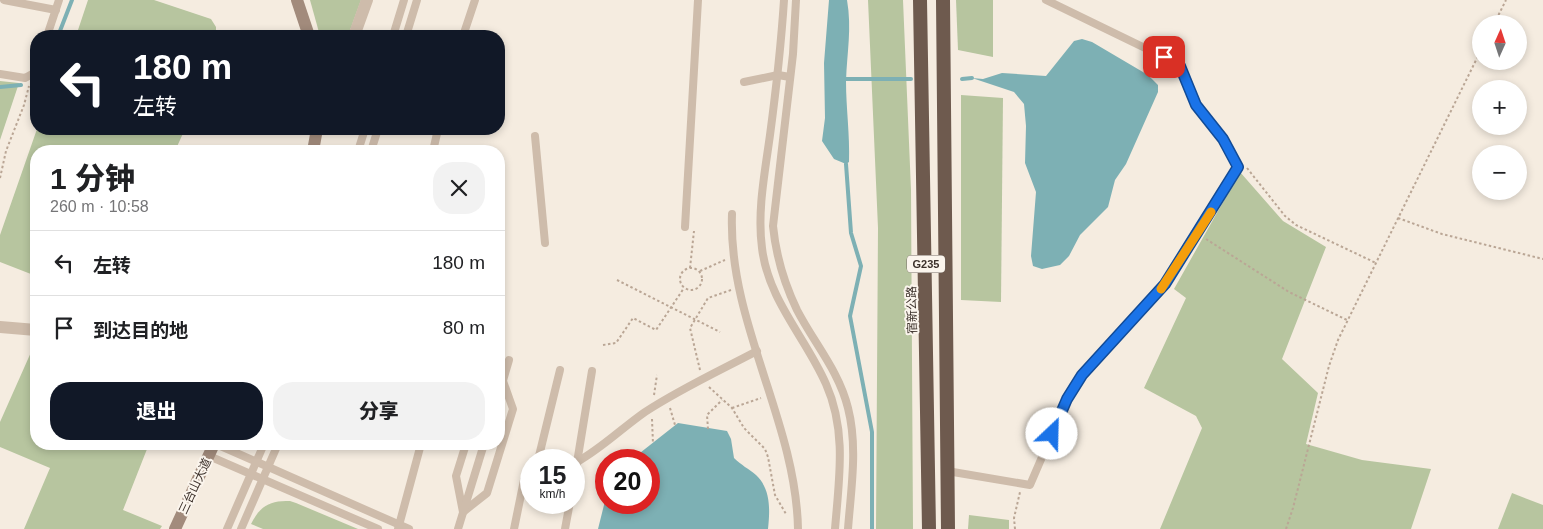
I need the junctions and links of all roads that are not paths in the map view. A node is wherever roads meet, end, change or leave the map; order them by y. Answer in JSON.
{"nodes":[{"id":1,"x":4,"y":0,"type":"edge"},
{"id":2,"x":59,"y":0,"type":"edge"},
{"id":3,"x":298,"y":0,"type":"edge"},
{"id":4,"x":367,"y":0,"type":"edge"},
{"id":5,"x":404,"y":0,"type":"edge"},
{"id":6,"x":417,"y":0,"type":"edge"},
{"id":7,"x":475,"y":0,"type":"edge"},
{"id":8,"x":698,"y":0,"type":"edge"},
{"id":9,"x":784,"y":0,"type":"edge"},
{"id":10,"x":796,"y":0,"type":"edge"},
{"id":11,"x":920,"y":0,"type":"edge"},
{"id":12,"x":943,"y":0,"type":"edge"},
{"id":13,"x":1046,"y":0,"type":"edge"},
{"id":14,"x":56,"y":10,"type":"junction"},
{"id":15,"x":49,"y":30,"type":"edge"},
{"id":16,"x":307,"y":30,"type":"edge"},
{"id":17,"x":356,"y":30,"type":"edge"},
{"id":18,"x":395,"y":30,"type":"edge"},
{"id":19,"x":408,"y":30,"type":"edge"},
{"id":20,"x":465,"y":30,"type":"edge"},
{"id":21,"x":0,"y":74,"type":"edge"},
{"id":22,"x":30,"y":75,"type":"edge"},
{"id":23,"x":778,"y":75,"type":"junction"},
{"id":24,"x":790,"y":77,"type":"junction"},
{"id":25,"x":744,"y":82,"type":"dead end"},
{"id":26,"x":535,"y":136,"type":"dead end"},
{"id":27,"x":732,"y":214,"type":"dead end"},
{"id":28,"x":685,"y":227,"type":"dead end"},
{"id":29,"x":545,"y":243,"type":"dead end"},
{"id":30,"x":0,"y":327,"type":"edge"},
{"id":31,"x":30,"y":330,"type":"edge"},
{"id":32,"x":757,"y":351,"type":"junction"},
{"id":33,"x":509,"y":360,"type":"dead end"},
{"id":34,"x":560,"y":370,"type":"dead end"},
{"id":35,"x":505,"y":371,"type":"edge"},
{"id":36,"x":592,"y":371,"type":"dead end"},
{"id":37,"x":505,"y":391,"type":"edge"},
{"id":38,"x":505,"y":435,"type":"edge"},
{"id":39,"x":541,"y":449,"type":"edge"},
{"id":40,"x":579,"y":449,"type":"edge"},
{"id":41,"x":212,"y":450,"type":"edge"},
{"id":42,"x":229,"y":450,"type":"edge"},
{"id":43,"x":262,"y":450,"type":"edge"},
{"id":44,"x":276,"y":450,"type":"edge"},
{"id":45,"x":419,"y":450,"type":"edge"},
{"id":46,"x":464,"y":450,"type":"edge"},
{"id":47,"x":482,"y":450,"type":"edge"},
{"id":48,"x":500,"y":450,"type":"edge"},
{"id":49,"x":209,"y":456,"type":"junction"},
{"id":50,"x":585,"y":457,"type":"edge"},
{"id":51,"x":257,"y":462,"type":"junction"},
{"id":52,"x":268,"y":468,"type":"junction"},
{"id":53,"x":947,"y":471,"type":"junction"},
{"id":54,"x":252,"y":474,"type":"junction"},
{"id":55,"x":263,"y":479,"type":"junction"},
{"id":56,"x":520,"y":500,"type":"edge"},
{"id":57,"x":463,"y":512,"type":"junction"},
{"id":58,"x":568,"y":514,"type":"edge"},
{"id":59,"x":399,"y":527,"type":"edge"},
{"id":60,"x":798,"y":527,"type":"edge"},
{"id":61,"x":175,"y":529,"type":"edge"},
{"id":62,"x":227,"y":529,"type":"edge"},
{"id":63,"x":241,"y":529,"type":"edge"},
{"id":64,"x":378,"y":529,"type":"edge"},
{"id":65,"x":409,"y":529,"type":"edge"},
{"id":66,"x":458,"y":529,"type":"edge"},
{"id":67,"x":514,"y":529,"type":"edge"},
{"id":68,"x":565,"y":529,"type":"edge"},
{"id":69,"x":835,"y":529,"type":"edge"},
{"id":70,"x":848,"y":529,"type":"edge"},
{"id":71,"x":929,"y":529,"type":"edge"},
{"id":72,"x":948,"y":529,"type":"edge"}],
"edges":[{"from":1,"to":14,"type":"lane"},
{"from":2,"to":14,"type":"lane"},
{"from":3,"to":16,"type":"main road"},
{"from":4,"to":17,"type":"street"},
{"from":5,"to":18,"type":"lane"},
{"from":6,"to":19,"type":"lane"},
{"from":7,"to":20,"type":"lane"},
{"from":8,"to":28,"type":"lane"},
{"from":9,"to":23,"type":"lane"},
{"from":10,"to":24,"type":"lane"},
{"from":11,"to":71,"type":"highway","name":"宿新公路","number":"G235"},
{"from":12,"to":53,"type":"highway","number":"G235"},
{"from":13,"to":53,"type":"lane"},
{"from":14,"to":15,"type":"lane"},
{"from":21,"to":22,"type":"lane"},
{"from":23,"to":24,"type":"lane"},
{"from":23,"to":25,"type":"lane"},
{"from":23,"to":69,"type":"lane"},
{"from":24,"to":70,"type":"lane"},
{"from":26,"to":29,"type":"lane"},
{"from":27,"to":32,"type":"lane"},
{"from":30,"to":31,"type":"street"},
{"from":32,"to":50,"type":"lane"},
{"from":32,"to":60,"type":"lane"},
{"from":33,"to":35,"type":"lane"},
{"from":34,"to":39,"type":"lane"},
{"from":36,"to":40,"type":"lane"},
{"from":37,"to":38,"type":"lane"},
{"from":41,"to":49,"type":"main road","name":"三台山大道"},
{"from":42,"to":51,"type":"lane"},
{"from":43,"to":51,"type":"lane"},
{"from":44,"to":52,"type":"lane"},
{"from":45,"to":59,"type":"lane"},
{"from":46,"to":57,"type":"lane"},
{"from":47,"to":57,"type":"lane"},
{"from":48,"to":57,"type":"lane"},
{"from":49,"to":54,"type":"lane"},
{"from":49,"to":61,"type":"main road","name":"三台山大道"},
{"from":51,"to":52,"type":"lane"},
{"from":51,"to":54,"type":"lane"},
{"from":52,"to":55,"type":"lane"},
{"from":52,"to":59,"type":"lane"},
{"from":53,"to":72,"type":"highway","number":"G235"},
{"from":54,"to":55,"type":"lane"},
{"from":54,"to":62,"type":"lane"},
{"from":55,"to":63,"type":"lane"},
{"from":55,"to":64,"type":"lane"},
{"from":56,"to":67,"type":"lane"},
{"from":57,"to":66,"type":"lane"},
{"from":58,"to":68,"type":"lane"},
{"from":59,"to":65,"type":"lane"}]}
